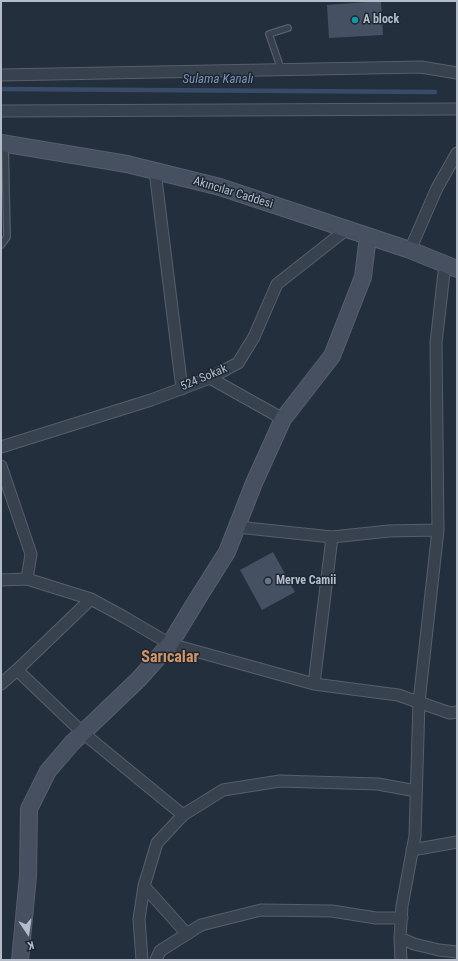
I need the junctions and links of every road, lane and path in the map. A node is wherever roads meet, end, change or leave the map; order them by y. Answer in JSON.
{"nodes":[{"id":1,"x":288,"y":28,"type":"dead end"},
{"id":2,"x":281,"y":69,"type":"junction"},
{"id":3,"x":457,"y":73,"type":"edge"},
{"id":4,"x":1,"y":74,"type":"edge"},
{"id":5,"x":457,"y":109,"type":"edge"},
{"id":6,"x":1,"y":111,"type":"edge"},
{"id":7,"x":3,"y":143,"type":"edge"},
{"id":8,"x":457,"y":153,"type":"edge"},
{"id":9,"x":155,"y":171,"type":"junction"},
{"id":10,"x":347,"y":229,"type":"junction"},
{"id":11,"x":368,"y":236,"type":"junction"},
{"id":12,"x":1,"y":245,"type":"edge"},
{"id":13,"x":410,"y":250,"type":"junction"},
{"id":14,"x":451,"y":266,"type":"edge"},
{"id":15,"x":210,"y":378,"type":"junction"},
{"id":16,"x":182,"y":388,"type":"junction"},
{"id":17,"x":283,"y":419,"type":"junction"},
{"id":18,"x":1,"y":447,"type":"edge"},
{"id":19,"x":1,"y":466,"type":"edge"},
{"id":20,"x":237,"y":527,"type":"junction"},
{"id":21,"x":438,"y":530,"type":"junction"},
{"id":22,"x":332,"y":536,"type":"junction"},
{"id":23,"x":27,"y":579,"type":"junction"},
{"id":24,"x":1,"y":580,"type":"edge"},
{"id":25,"x":91,"y":599,"type":"junction"},
{"id":26,"x":170,"y":644,"type":"junction"},
{"id":27,"x":17,"y":670,"type":"junction"},
{"id":28,"x":1,"y":684,"type":"edge"},
{"id":29,"x":314,"y":684,"type":"junction"},
{"id":30,"x":419,"y":702,"type":"junction"},
{"id":31,"x":457,"y":712,"type":"edge"},
{"id":32,"x":83,"y":733,"type":"junction"},
{"id":33,"x":416,"y":791,"type":"junction"},
{"id":34,"x":183,"y":815,"type":"junction"},
{"id":35,"x":457,"y":842,"type":"edge"},
{"id":36,"x":412,"y":850,"type":"junction"},
{"id":37,"x":144,"y":886,"type":"junction"},
{"id":38,"x":402,"y":918,"type":"junction"},
{"id":39,"x":187,"y":934,"type":"junction"},
{"id":40,"x":400,"y":938,"type":"junction"},
{"id":41,"x":457,"y":952,"type":"edge"},
{"id":42,"x":20,"y":960,"type":"edge"},
{"id":43,"x":142,"y":960,"type":"edge"},
{"id":44,"x":156,"y":960,"type":"edge"},
{"id":45,"x":400,"y":960,"type":"edge"}],
"edges":[{"from":1,"to":2,"type":"lane"},
{"from":2,"to":3,"type":"street"},
{"from":2,"to":4,"type":"street"},
{"from":5,"to":6,"type":"street"},
{"from":7,"to":9,"type":"street","name":"Akıncılar Caddesi"},
{"from":7,"to":12,"type":"lane"},
{"from":8,"to":13,"type":"street"},
{"from":9,"to":10,"type":"street","name":"Akıncılar Caddesi"},
{"from":9,"to":16,"type":"street"},
{"from":10,"to":11,"type":"street","name":"Akıncılar Caddesi"},
{"from":10,"to":15,"type":"street","name":"524 Sokak"},
{"from":11,"to":13,"type":"street","name":"Akıncılar Caddesi"},
{"from":11,"to":17,"type":"street"},
{"from":13,"to":14,"type":"street","name":"Akıncılar Caddesi"},
{"from":14,"to":21,"type":"street"},
{"from":15,"to":16,"type":"street","name":"524 Sokak"},
{"from":15,"to":17,"type":"street"},
{"from":16,"to":18,"type":"street","name":"524 Sokak"},
{"from":17,"to":20,"type":"street"},
{"from":19,"to":23,"type":"street"},
{"from":20,"to":22,"type":"street"},
{"from":20,"to":26,"type":"street"},
{"from":21,"to":22,"type":"street"},
{"from":21,"to":30,"type":"street"},
{"from":22,"to":29,"type":"street"},
{"from":23,"to":24,"type":"street"},
{"from":23,"to":25,"type":"street"},
{"from":25,"to":26,"type":"street"},
{"from":25,"to":27,"type":"street"},
{"from":26,"to":29,"type":"street"},
{"from":26,"to":32,"type":"street"},
{"from":27,"to":28,"type":"street"},
{"from":27,"to":32,"type":"street"},
{"from":29,"to":30,"type":"street"},
{"from":30,"to":31,"type":"street"},
{"from":30,"to":33,"type":"street"},
{"from":32,"to":34,"type":"street"},
{"from":32,"to":42,"type":"street"},
{"from":33,"to":34,"type":"street"},
{"from":33,"to":36,"type":"street"},
{"from":34,"to":37,"type":"street"},
{"from":35,"to":36,"type":"street"},
{"from":36,"to":38,"type":"street"},
{"from":37,"to":39,"type":"street"},
{"from":37,"to":43,"type":"street"},
{"from":38,"to":39,"type":"street"},
{"from":38,"to":40,"type":"street"},
{"from":39,"to":44,"type":"street"},
{"from":40,"to":41,"type":"street"},
{"from":40,"to":45,"type":"street"}]}
